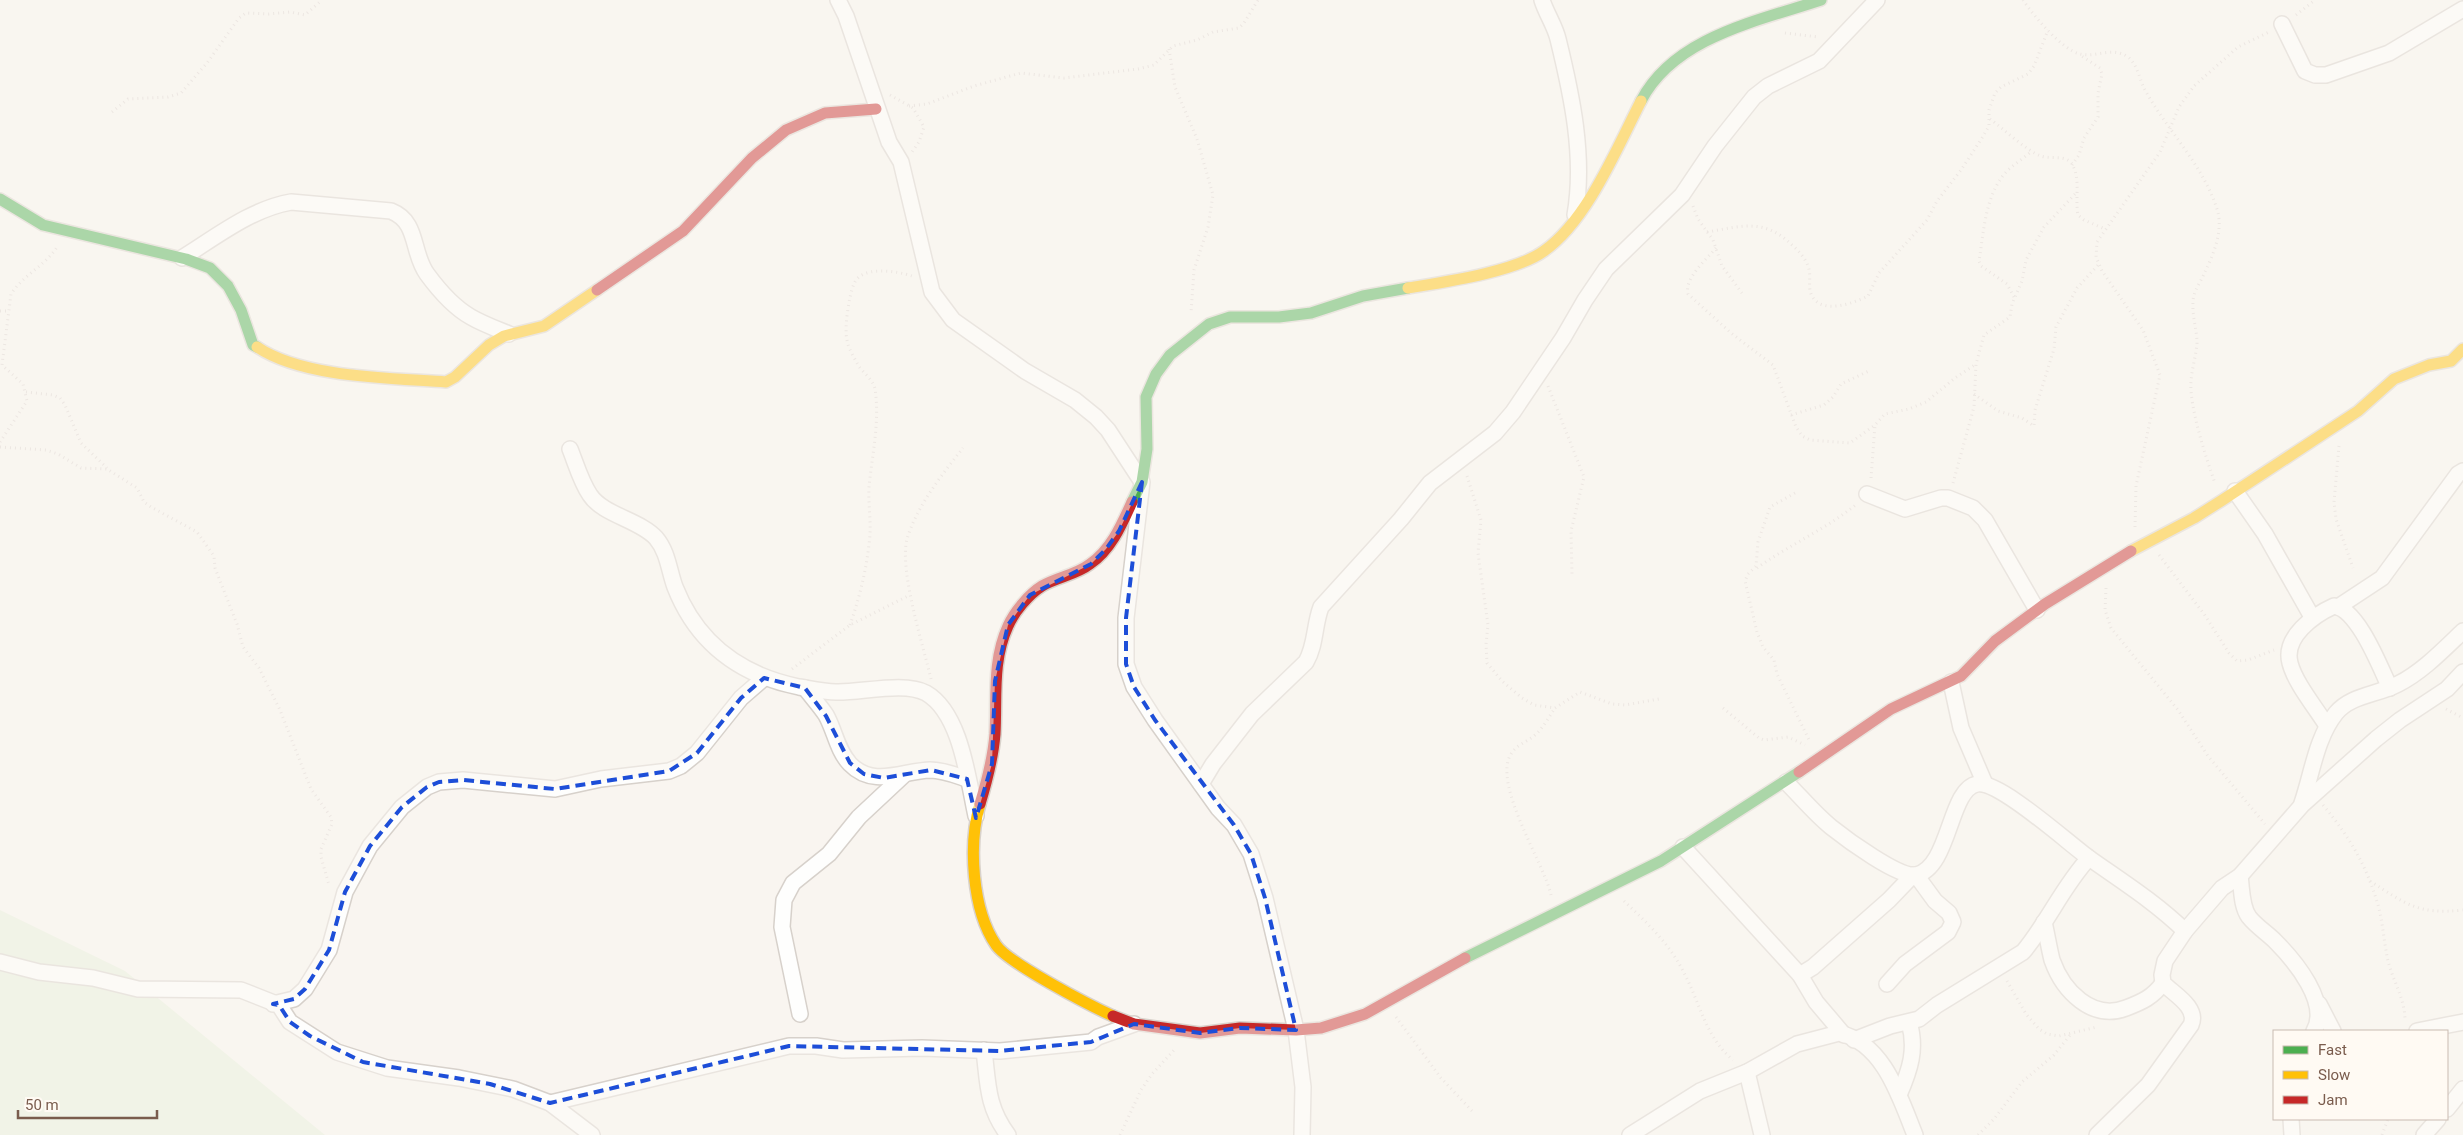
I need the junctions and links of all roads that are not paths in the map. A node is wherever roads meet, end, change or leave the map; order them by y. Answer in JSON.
{"nodes":[{"id":1,"x":838,"y":0,"type":"edge"},
{"id":2,"x":1542,"y":0,"type":"edge"},
{"id":3,"x":1821,"y":0,"type":"edge"},
{"id":4,"x":1877,"y":0,"type":"edge"},
{"id":5,"x":2463,"y":8,"type":"edge"},
{"id":6,"x":2282,"y":24,"type":"road end"},
{"id":7,"x":876,"y":109,"type":"junction"},
{"id":8,"x":0,"y":199,"type":"edge"},
{"id":9,"x":1574,"y":220,"type":"junction"},
{"id":10,"x":182,"y":258,"type":"junction"},
{"id":11,"x":509,"y":334,"type":"junction"},
{"id":12,"x":2463,"y":349,"type":"edge"},
{"id":13,"x":570,"y":450,"type":"dead end"},
{"id":14,"x":2463,"y":471,"type":"edge"},
{"id":15,"x":1142,"y":482,"type":"junction"},
{"id":16,"x":2235,"y":491,"type":"junction"},
{"id":17,"x":1867,"y":494,"type":"road end"},
{"id":18,"x":2338,"y":606,"type":"junction"},
{"id":19,"x":2037,"y":610,"type":"junction"},
{"id":20,"x":2312,"y":617,"type":"junction"},
{"id":21,"x":2463,"y":631,"type":"edge"},
{"id":22,"x":2463,"y":672,"type":"edge"},
{"id":23,"x":769,"y":679,"type":"junction"},
{"id":24,"x":1951,"y":682,"type":"junction"},
{"id":25,"x":805,"y":688,"type":"junction"},
{"id":26,"x":2390,"y":688,"type":"junction"},
{"id":27,"x":2327,"y":726,"type":"junction"},
{"id":28,"x":905,"y":774,"type":"junction"},
{"id":29,"x":968,"y":779,"type":"junction"},
{"id":30,"x":1786,"y":782,"type":"junction"},
{"id":31,"x":1201,"y":784,"type":"junction"},
{"id":32,"x":1985,"y":784,"type":"junction"},
{"id":33,"x":2302,"y":804,"type":"junction"},
{"id":34,"x":976,"y":818,"type":"junction"},
{"id":35,"x":1683,"y":847,"type":"junction"},
{"id":36,"x":2090,"y":858,"type":"junction"},
{"id":37,"x":1914,"y":875,"type":"junction"},
{"id":38,"x":2240,"y":876,"type":"junction"},
{"id":39,"x":2044,"y":922,"type":"junction"},
{"id":40,"x":2185,"y":931,"type":"junction"},
{"id":41,"x":0,"y":962,"type":"edge"},
{"id":42,"x":1800,"y":975,"type":"junction"},
{"id":43,"x":2163,"y":983,"type":"junction"},
{"id":44,"x":1887,"y":984,"type":"dead end"},
{"id":45,"x":2317,"y":1000,"type":"junction"},
{"id":46,"x":273,"y":1004,"type":"junction"},
{"id":47,"x":800,"y":1014,"type":"dead end"},
{"id":48,"x":1910,"y":1022,"type":"junction"},
{"id":49,"x":2463,"y":1022,"type":"edge"},
{"id":50,"x":1134,"y":1024,"type":"junction"},
{"id":51,"x":2411,"y":1028,"type":"edge"},
{"id":52,"x":1296,"y":1030,"type":"junction"},
{"id":53,"x":2314,"y":1030,"type":"edge"},
{"id":54,"x":2332,"y":1030,"type":"edge"},
{"id":55,"x":1849,"y":1037,"type":"junction"},
{"id":56,"x":984,"y":1050,"type":"junction"},
{"id":57,"x":1747,"y":1072,"type":"junction"},
{"id":58,"x":2463,"y":1089,"type":"edge"},
{"id":59,"x":1899,"y":1095,"type":"junction"},
{"id":60,"x":550,"y":1103,"type":"junction"},
{"id":61,"x":2448,"y":1108,"type":"edge"},
{"id":62,"x":2291,"y":1120,"type":"edge"},
{"id":63,"x":2437,"y":1120,"type":"edge"},
{"id":64,"x":592,"y":1135,"type":"edge"},
{"id":65,"x":1008,"y":1135,"type":"edge"},
{"id":66,"x":1302,"y":1135,"type":"edge"},
{"id":67,"x":1630,"y":1135,"type":"edge"},
{"id":68,"x":1762,"y":1135,"type":"edge"},
{"id":69,"x":1915,"y":1135,"type":"edge"},
{"id":70,"x":2097,"y":1135,"type":"edge"},
{"id":71,"x":2292,"y":1135,"type":"edge"},
{"id":72,"x":2424,"y":1135,"type":"edge"}],
"edges":[{"from":1,"to":7,"type":"street"},
{"from":2,"to":9,"type":"street"},
{"from":3,"to":9,"type":"street"},
{"from":4,"to":31,"type":"street"},
{"from":5,"to":6,"type":"street"},
{"from":7,"to":11,"type":"street"},
{"from":7,"to":15,"type":"street"},
{"from":8,"to":10,"type":"street"},
{"from":9,"to":15,"type":"street"},
{"from":10,"to":11,"type":"street"},
{"from":10,"to":11,"type":"street"},
{"from":12,"to":16,"type":"street"},
{"from":13,"to":23,"type":"street"},
{"from":14,"to":18,"type":"street"},
{"from":15,"to":31,"type":"street"},
{"from":15,"to":34,"type":"street"},
{"from":16,"to":19,"type":"street"},
{"from":16,"to":20,"type":"street"},
{"from":17,"to":19,"type":"street"},
{"from":18,"to":20,"type":"street"},
{"from":18,"to":26,"type":"street"},
{"from":19,"to":24,"type":"street"},
{"from":20,"to":27,"type":"street"},
{"from":21,"to":26,"type":"street"},
{"from":22,"to":33,"type":"street"},
{"from":23,"to":25,"type":"street"},
{"from":23,"to":46,"type":"street"},
{"from":24,"to":30,"type":"street"},
{"from":24,"to":32,"type":"street"},
{"from":25,"to":28,"type":"street"},
{"from":25,"to":29,"type":"street"},
{"from":26,"to":27,"type":"street"},
{"from":27,"to":33,"type":"street"},
{"from":28,"to":29,"type":"street"},
{"from":28,"to":47,"type":"street"},
{"from":29,"to":34,"type":"street"},
{"from":30,"to":35,"type":"street"},
{"from":30,"to":37,"type":"street"},
{"from":31,"to":52,"type":"street"},
{"from":32,"to":36,"type":"street"},
{"from":32,"to":37,"type":"street"},
{"from":33,"to":38,"type":"street"},
{"from":34,"to":50,"type":"street"},
{"from":35,"to":42,"type":"street"},
{"from":35,"to":52,"type":"street"},
{"from":36,"to":39,"type":"street"},
{"from":36,"to":40,"type":"street"},
{"from":37,"to":42,"type":"street"},
{"from":37,"to":44,"type":"street"},
{"from":38,"to":40,"type":"street"},
{"from":38,"to":45,"type":"street"},
{"from":39,"to":43,"type":"street"},
{"from":39,"to":48,"type":"street"},
{"from":40,"to":43,"type":"street"},
{"from":41,"to":46,"type":"street"},
{"from":42,"to":55,"type":"street"},
{"from":43,"to":70,"type":"street"},
{"from":45,"to":53,"type":"street"},
{"from":45,"to":54,"type":"street"},
{"from":46,"to":60,"type":"street"},
{"from":48,"to":55,"type":"street"},
{"from":48,"to":59,"type":"street"},
{"from":49,"to":51,"type":"street"},
{"from":50,"to":52,"type":"street"},
{"from":50,"to":56,"type":"street"},
{"from":52,"to":66,"type":"street"},
{"from":55,"to":57,"type":"street"},
{"from":55,"to":59,"type":"street"},
{"from":56,"to":60,"type":"street"},
{"from":56,"to":65,"type":"street"},
{"from":57,"to":67,"type":"street"},
{"from":57,"to":68,"type":"street"},
{"from":58,"to":61,"type":"street"},
{"from":59,"to":69,"type":"street"},
{"from":60,"to":64,"type":"street"},
{"from":62,"to":71,"type":"street"},
{"from":63,"to":72,"type":"street"}]}
